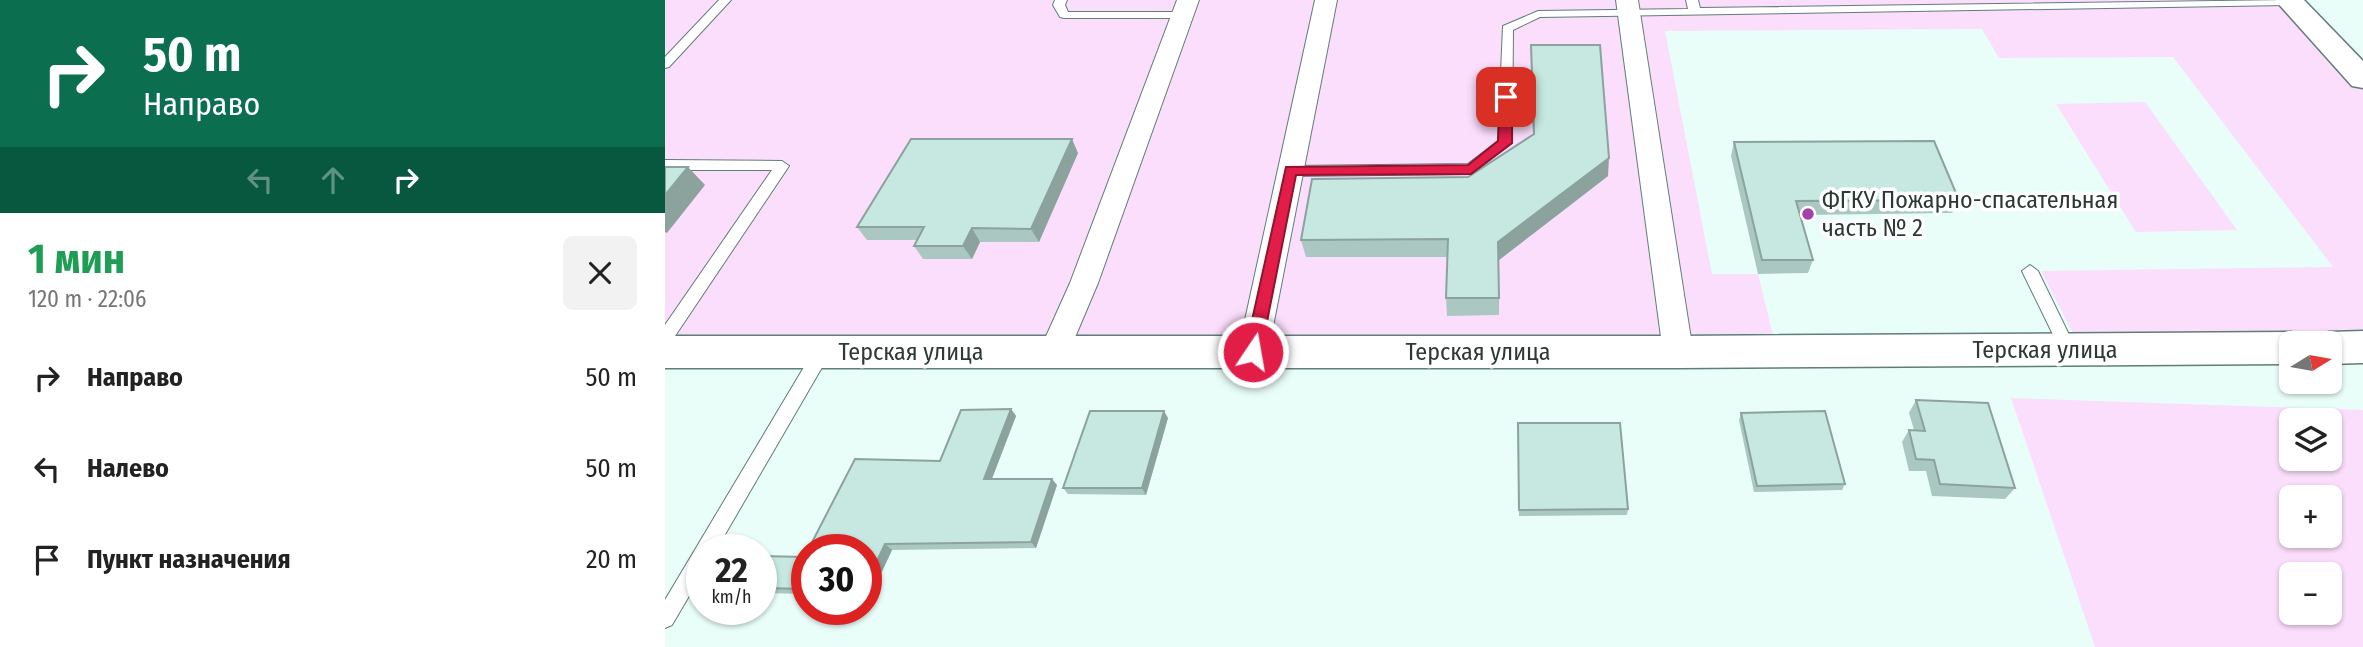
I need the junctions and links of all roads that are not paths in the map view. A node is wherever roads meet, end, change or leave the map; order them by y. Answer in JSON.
{"nodes":[{"id":1,"x":725,"y":0,"type":"edge"},
{"id":2,"x":1061,"y":0,"type":"edge"},
{"id":3,"x":1326,"y":0,"type":"edge"},
{"id":4,"x":2290,"y":1,"type":"edge"},
{"id":5,"x":1628,"y":6,"type":"edge"},
{"id":6,"x":1693,"y":6,"type":"edge"},
{"id":7,"x":1185,"y":7,"type":"edge"},
{"id":8,"x":1573,"y":7,"type":"edge"},
{"id":9,"x":665,"y":64,"type":"edge"},
{"id":10,"x":2363,"y":79,"type":"edge"},
{"id":11,"x":665,"y":165,"type":"edge"},
{"id":12,"x":1290,"y":171,"type":"junction"},
{"id":13,"x":2030,"y":271,"type":"dead end"},
{"id":14,"x":665,"y":338,"type":"edge"},
{"id":15,"x":2279,"y":348,"type":"edge"},
{"id":16,"x":2342,"y":348,"type":"edge"},
{"id":17,"x":2363,"y":348,"type":"edge"},
{"id":18,"x":2068,"y":349,"type":"junction"},
{"id":19,"x":665,"y":352,"type":"edge"},
{"id":20,"x":822,"y":352,"type":"junction"},
{"id":21,"x":1054,"y":352,"type":"junction"},
{"id":22,"x":1253,"y":352,"type":"junction"},
{"id":23,"x":1678,"y":352,"type":"junction"},
{"id":24,"x":714,"y":534,"type":"edge"},
{"id":25,"x":686,"y":583,"type":"edge"},
{"id":26,"x":665,"y":618,"type":"edge"}],
"edges":[{"from":1,"to":9,"type":"lane"},
{"from":2,"to":7,"type":"lane"},
{"from":3,"to":12,"type":"street"},
{"from":4,"to":6,"type":"lane"},
{"from":4,"to":10,"type":"street"},
{"from":5,"to":6,"type":"lane"},
{"from":5,"to":8,"type":"lane"},
{"from":5,"to":23,"type":"street"},
{"from":7,"to":21,"type":"street"},
{"from":8,"to":12,"type":"lane"},
{"from":11,"to":14,"type":"lane"},
{"from":12,"to":22,"type":"street"},
{"from":13,"to":18,"type":"lane"},
{"from":15,"to":18,"type":"street","name":"Терская улица"},
{"from":16,"to":17,"type":"street"},
{"from":18,"to":23,"type":"street","name":"Терская улица"},
{"from":19,"to":20,"type":"street","name":"Терская улица"},
{"from":20,"to":21,"type":"street","name":"Терская улица"},
{"from":20,"to":24,"type":"lane"},
{"from":21,"to":22,"type":"street","name":"Терская улица"},
{"from":22,"to":23,"type":"street","name":"Терская улица"},
{"from":25,"to":26,"type":"lane"}]}
